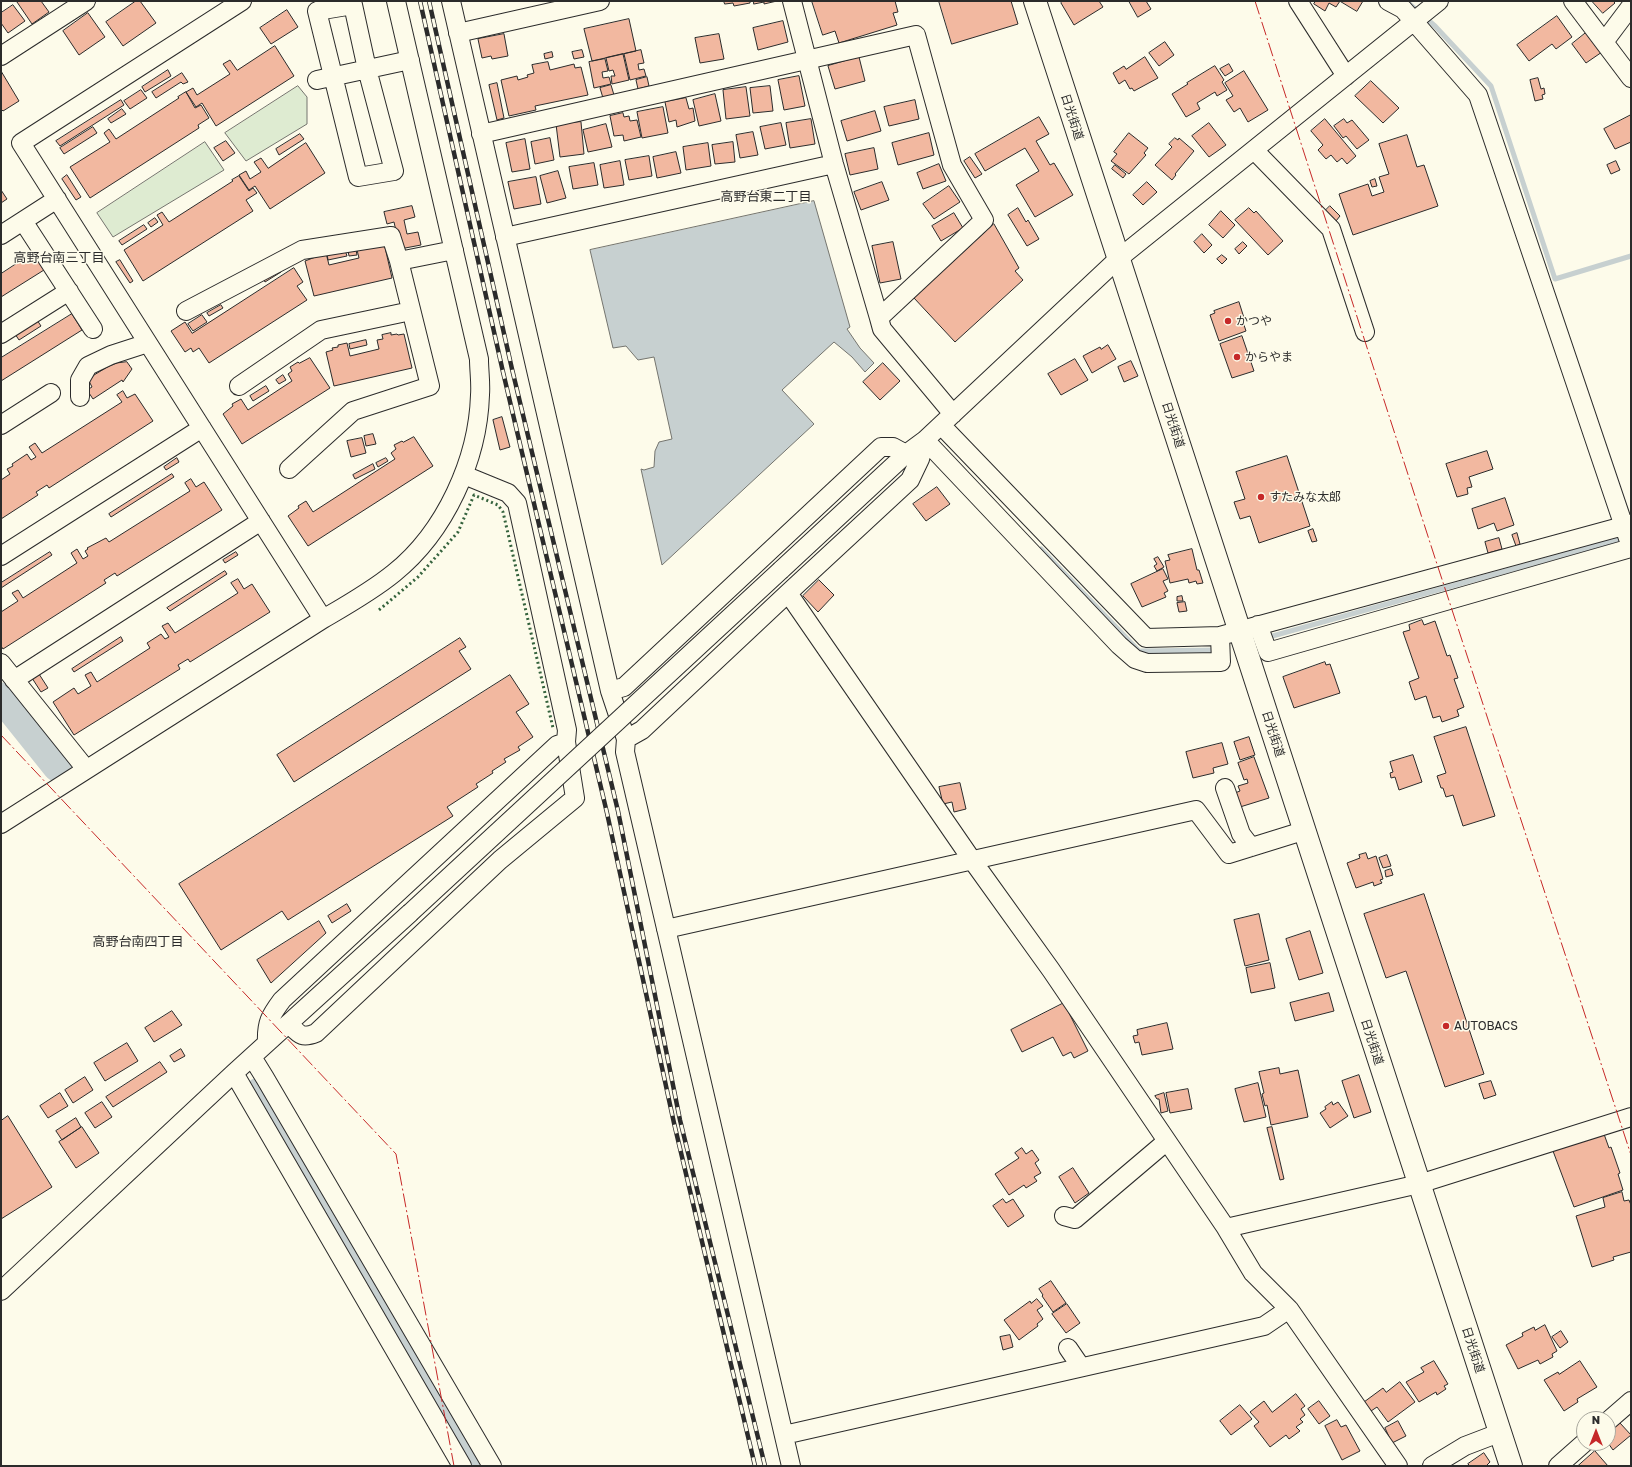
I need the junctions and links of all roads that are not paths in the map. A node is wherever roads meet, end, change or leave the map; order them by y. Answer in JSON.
{"nodes":[{"id":1,"x":86,"y":1,"type":"edge"},
{"id":2,"x":242,"y":1,"type":"edge"},
{"id":3,"x":396,"y":1,"type":"edge"},
{"id":4,"x":451,"y":1,"type":"edge"},
{"id":5,"x":600,"y":1,"type":"edge"},
{"id":6,"x":792,"y":1,"type":"edge"},
{"id":7,"x":1035,"y":1,"type":"edge"},
{"id":8,"x":1298,"y":1,"type":"edge"},
{"id":9,"x":1388,"y":1,"type":"edge"},
{"id":10,"x":1439,"y":1,"type":"edge"},
{"id":11,"x":1573,"y":1,"type":"edge"},
{"id":12,"x":1631,"y":6,"type":"edge"},
{"id":13,"x":1415,"y":22,"type":"junction"},
{"id":14,"x":458,"y":33,"type":"junction"},
{"id":15,"x":1604,"y":42,"type":"junction"},
{"id":16,"x":1,"y":56,"type":"edge"},
{"id":17,"x":410,"y":60,"type":"junction"},
{"id":18,"x":808,"y":60,"type":"junction"},
{"id":19,"x":368,"y":69,"type":"junction"},
{"id":20,"x":1346,"y":76,"type":"junction"},
{"id":21,"x":325,"y":78,"type":"junction"},
{"id":22,"x":1631,"y":78,"type":"edge"},
{"id":23,"x":481,"y":134,"type":"junction"},
{"id":24,"x":1254,"y":150,"type":"junction"},
{"id":25,"x":834,"y":164,"type":"junction"},
{"id":26,"x":57,"y":199,"type":"junction"},
{"id":27,"x":23,"y":221,"type":"junction"},
{"id":28,"x":1,"y":235,"type":"edge"},
{"id":29,"x":505,"y":237,"type":"junction"},
{"id":30,"x":454,"y":250,"type":"junction"},
{"id":31,"x":1118,"y":259,"type":"junction"},
{"id":32,"x":399,"y":261,"type":"junction"},
{"id":33,"x":69,"y":291,"type":"junction"},
{"id":34,"x":186,"y":311,"type":"dead end"},
{"id":35,"x":411,"y":311,"type":"junction"},
{"id":36,"x":879,"y":318,"type":"junction"},
{"id":37,"x":93,"y":329,"type":"dead end"},
{"id":38,"x":1365,"y":332,"type":"dead end"},
{"id":39,"x":1,"y":334,"type":"edge"},
{"id":40,"x":148,"y":343,"type":"junction"},
{"id":41,"x":239,"y":386,"type":"dead end"},
{"id":42,"x":51,"y":393,"type":"dead end"},
{"id":43,"x":80,"y":397,"type":"dead end"},
{"id":44,"x":947,"y":419,"type":"junction"},
{"id":45,"x":1,"y":425,"type":"edge"},
{"id":46,"x":202,"y":428,"type":"junction"},
{"id":47,"x":924,"y":440,"type":"junction"},
{"id":48,"x":906,"y":454,"type":"junction"},
{"id":49,"x":289,"y":469,"type":"dead end"},
{"id":50,"x":464,"y":475,"type":"junction"},
{"id":51,"x":261,"y":522,"type":"junction"},
{"id":52,"x":1628,"y":525,"type":"edge"},
{"id":53,"x":1631,"y":548,"type":"edge"},
{"id":54,"x":1,"y":556,"type":"edge"},
{"id":55,"x":788,"y":593,"type":"junction"},
{"id":56,"x":323,"y":619,"type":"junction"},
{"id":57,"x":1239,"y":630,"type":"junction"},
{"id":58,"x":1,"y":663,"type":"edge"},
{"id":59,"x":14,"y":680,"type":"junction"},
{"id":60,"x":610,"y":692,"type":"junction"},
{"id":61,"x":626,"y":739,"type":"junction"},
{"id":62,"x":566,"y":742,"type":"junction"},
{"id":63,"x":86,"y":769,"type":"junction"},
{"id":64,"x":1225,"y":788,"type":"dead end"},
{"id":65,"x":1,"y":824,"type":"edge"},
{"id":66,"x":1303,"y":831,"type":"junction"},
{"id":67,"x":1251,"y":847,"type":"junction"},
{"id":68,"x":972,"y":860,"type":"junction"},
{"id":69,"x":666,"y":929,"type":"junction"},
{"id":70,"x":288,"y":1024,"type":"junction"},
{"id":71,"x":267,"y":1043,"type":"junction"},
{"id":72,"x":252,"y":1057,"type":"junction"},
{"id":73,"x":234,"y":1073,"type":"junction"},
{"id":74,"x":1631,"y":1117,"type":"edge"},
{"id":75,"x":1167,"y":1141,"type":"junction"},
{"id":76,"x":1419,"y":1184,"type":"junction"},
{"id":77,"x":1064,"y":1216,"type":"dead end"},
{"id":78,"x":1226,"y":1228,"type":"junction"},
{"id":79,"x":1,"y":1291,"type":"edge"},
{"id":80,"x":1289,"y":1309,"type":"junction"},
{"id":81,"x":1068,"y":1348,"type":"dead end"},
{"id":82,"x":1081,"y":1367,"type":"junction"},
{"id":83,"x":1631,"y":1401,"type":"edge"},
{"id":84,"x":1616,"y":1414,"type":"edge"},
{"id":85,"x":1500,"y":1432,"type":"junction"},
{"id":86,"x":784,"y":1435,"type":"junction"},
{"id":87,"x":1576,"y":1450,"type":"edge"},
{"id":88,"x":462,"y":1466,"type":"edge"},
{"id":89,"x":492,"y":1466,"type":"edge"},
{"id":90,"x":791,"y":1466,"type":"edge"},
{"id":91,"x":1398,"y":1466,"type":"edge"},
{"id":92,"x":1432,"y":1466,"type":"edge"},
{"id":93,"x":1511,"y":1466,"type":"edge"},
{"id":94,"x":1558,"y":1466,"type":"edge"}],
"edges":[{"from":1,"to":16,"type":"street"},
{"from":2,"to":26,"type":"street"},
{"from":3,"to":17,"type":"street"},
{"from":4,"to":14,"type":"street"},
{"from":5,"to":14,"type":"street"},
{"from":6,"to":18,"type":"street"},
{"from":7,"to":31,"type":"highway","name":"日光街道"},
{"from":8,"to":20,"type":"street"},
{"from":9,"to":13,"type":"street"},
{"from":10,"to":13,"type":"street"},
{"from":11,"to":15,"type":"street"},
{"from":12,"to":15,"type":"street"},
{"from":13,"to":20,"type":"street"},
{"from":13,"to":52,"type":"street"},
{"from":14,"to":23,"type":"street"},
{"from":15,"to":22,"type":"street"},
{"from":17,"to":19,"type":"street"},
{"from":17,"to":30,"type":"street"},
{"from":18,"to":23,"type":"street"},
{"from":18,"to":25,"type":"street"},
{"from":18,"to":36,"type":"street"},
{"from":19,"to":21,"type":"street"},
{"from":19,"to":21,"type":"street"},
{"from":19,"to":21,"type":"street"},
{"from":20,"to":24,"type":"street"},
{"from":23,"to":29,"type":"street"},
{"from":24,"to":31,"type":"street"},
{"from":24,"to":38,"type":"street"},
{"from":25,"to":29,"type":"street"},
{"from":25,"to":36,"type":"street"},
{"from":26,"to":27,"type":"street"},
{"from":26,"to":40,"type":"street"},
{"from":27,"to":28,"type":"street"},
{"from":27,"to":33,"type":"street"},
{"from":29,"to":60,"type":"street"},
{"from":30,"to":32,"type":"street"},
{"from":30,"to":50,"type":"street"},
{"from":31,"to":44,"type":"street"},
{"from":31,"to":57,"type":"highway","name":"日光街道"},
{"from":32,"to":34,"type":"street"},
{"from":32,"to":35,"type":"street"},
{"from":33,"to":37,"type":"street"},
{"from":33,"to":39,"type":"street"},
{"from":35,"to":41,"type":"street"},
{"from":35,"to":49,"type":"street"},
{"from":36,"to":44,"type":"street"},
{"from":40,"to":43,"type":"street"},
{"from":40,"to":46,"type":"street"},
{"from":42,"to":45,"type":"street"},
{"from":44,"to":47,"type":"street"},
{"from":44,"to":57,"type":"street"},
{"from":46,"to":51,"type":"street"},
{"from":46,"to":54,"type":"street"},
{"from":47,"to":48,"type":"street"},
{"from":47,"to":55,"type":"street"},
{"from":47,"to":57,"type":"street"},
{"from":48,"to":60,"type":"street"},
{"from":48,"to":70,"type":"street","bridge":true},
{"from":50,"to":56,"type":"street"},
{"from":50,"to":62,"type":"street"},
{"from":51,"to":56,"type":"street"},
{"from":51,"to":59,"type":"street"},
{"from":52,"to":53,"type":"street"},
{"from":52,"to":57,"type":"street"},
{"from":53,"to":57,"type":"street"},
{"from":55,"to":61,"type":"street"},
{"from":55,"to":68,"type":"street"},
{"from":56,"to":63,"type":"street"},
{"from":57,"to":66,"type":"highway","name":"日光街道"},
{"from":58,"to":59,"type":"street"},
{"from":59,"to":63,"type":"street"},
{"from":60,"to":61,"type":"street"},
{"from":61,"to":69,"type":"street"},
{"from":62,"to":70,"type":"street"},
{"from":62,"to":71,"type":"street"},
{"from":63,"to":65,"type":"street"},
{"from":64,"to":67,"type":"street"},
{"from":66,"to":67,"type":"street"},
{"from":66,"to":76,"type":"highway","name":"日光街道"},
{"from":67,"to":68,"type":"street"},
{"from":68,"to":69,"type":"street"},
{"from":68,"to":75,"type":"street"},
{"from":69,"to":86,"type":"street"},
{"from":70,"to":71,"type":"street"},
{"from":71,"to":72,"type":"street"},
{"from":72,"to":73,"type":"street"},
{"from":72,"to":89,"type":"street"},
{"from":73,"to":79,"type":"street"},
{"from":73,"to":88,"type":"street"},
{"from":74,"to":76,"type":"street"},
{"from":75,"to":77,"type":"street"},
{"from":75,"to":78,"type":"street"},
{"from":76,"to":78,"type":"street"},
{"from":76,"to":85,"type":"highway","name":"日光街道"},
{"from":78,"to":80,"type":"street"},
{"from":80,"to":82,"type":"street"},
{"from":80,"to":91,"type":"street"},
{"from":81,"to":82,"type":"street"},
{"from":82,"to":86,"type":"street"},
{"from":83,"to":84,"type":"street"},
{"from":85,"to":92,"type":"street"},
{"from":85,"to":93,"type":"highway","name":"日光街道"},
{"from":86,"to":90,"type":"street"},
{"from":87,"to":94,"type":"street"}]}
